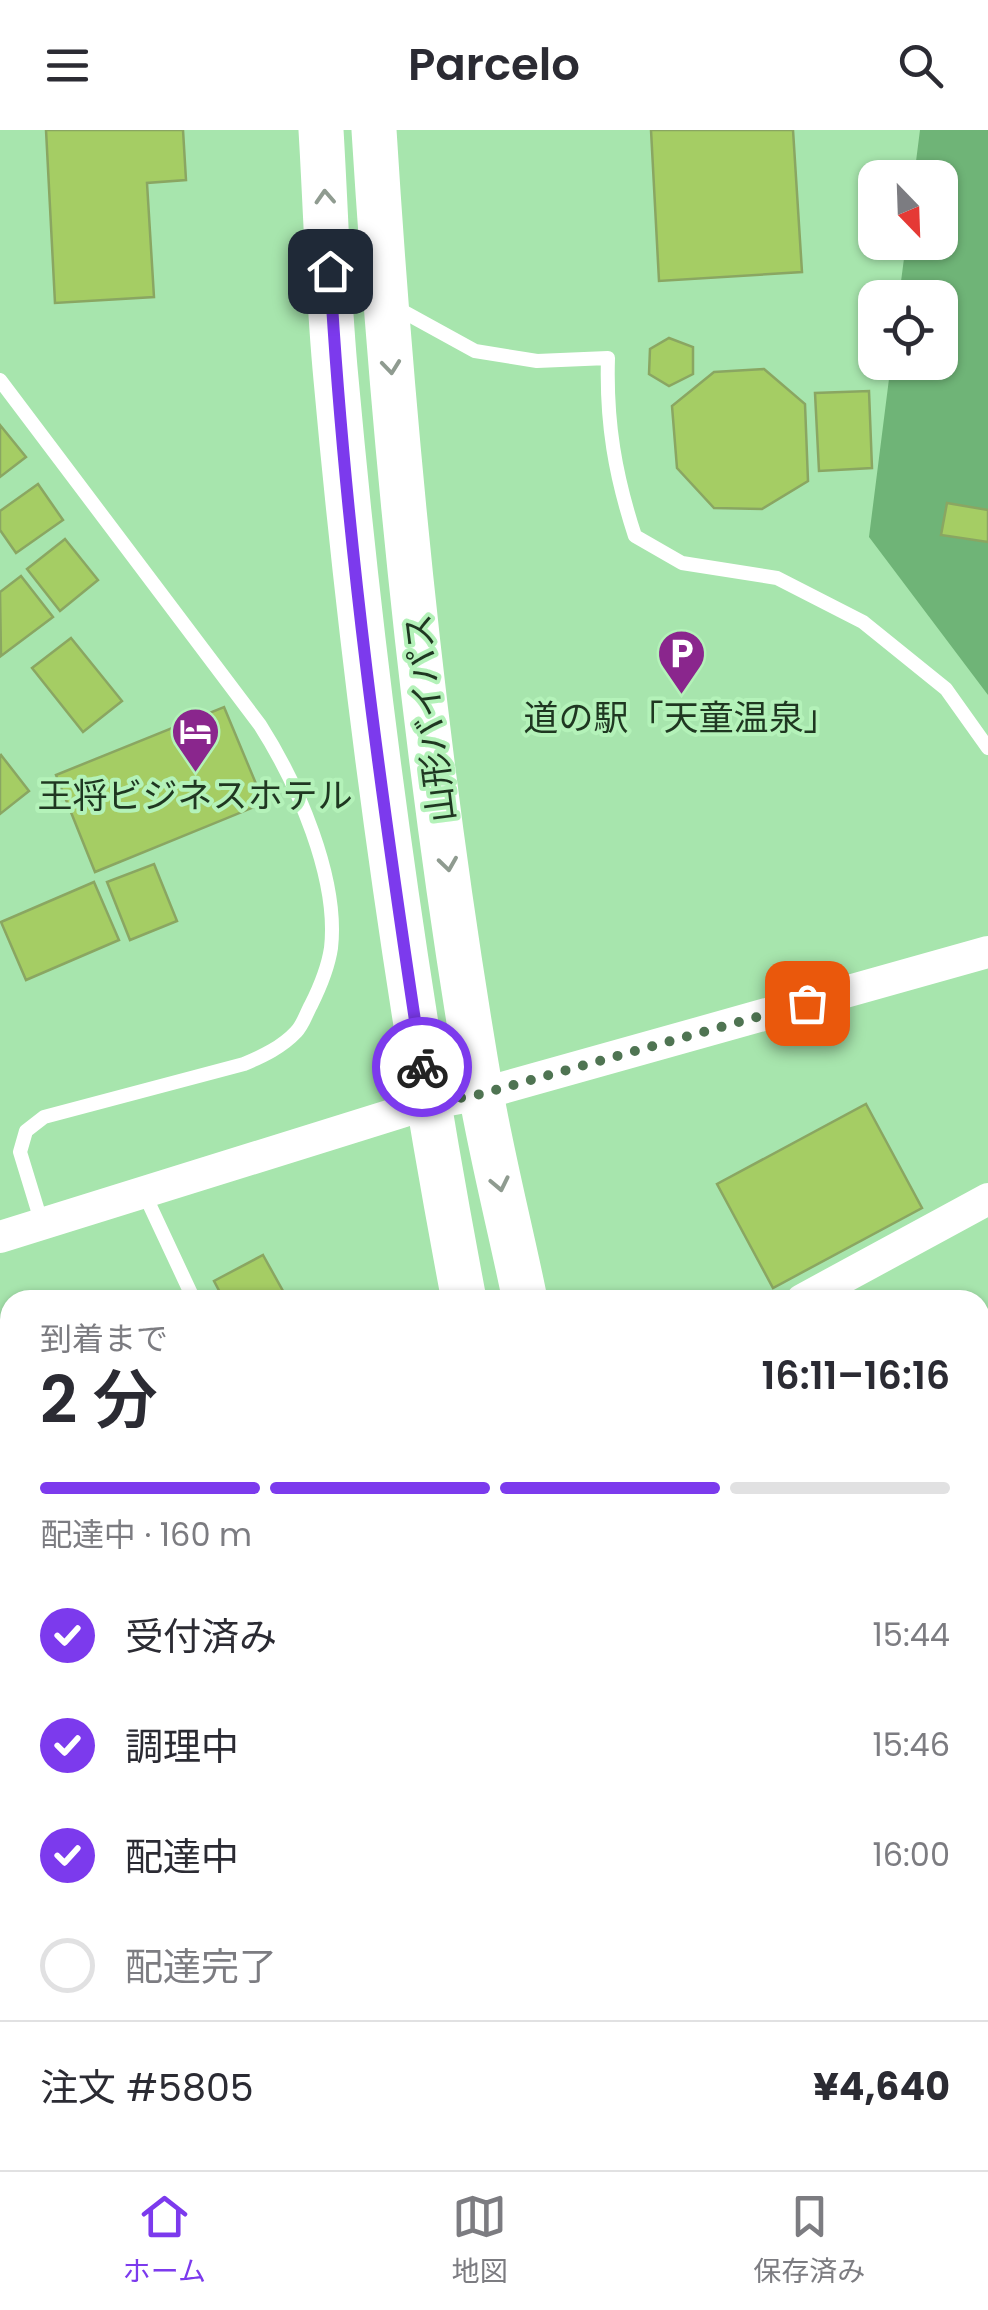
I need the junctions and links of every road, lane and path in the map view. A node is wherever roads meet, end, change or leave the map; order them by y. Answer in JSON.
{"nodes":[{"id":1,"x":322,"y":130,"type":"edge"},
{"id":2,"x":374,"y":130,"type":"edge"},
{"id":3,"x":384,"y":301,"type":"junction"},
{"id":4,"x":0,"y":380,"type":"edge"},
{"id":5,"x":988,"y":748,"type":"edge"},
{"id":6,"x":988,"y":952,"type":"edge"},
{"id":7,"x":481,"y":1094,"type":"junction"},
{"id":8,"x":427,"y":1104,"type":"junction"},
{"id":9,"x":144,"y":1193,"type":"junction"},
{"id":10,"x":988,"y":1199,"type":"edge"},
{"id":11,"x":42,"y":1225,"type":"junction"},
{"id":12,"x":0,"y":1237,"type":"edge"},
{"id":13,"x":189,"y":1290,"type":"edge"},
{"id":14,"x":462,"y":1290,"type":"edge"},
{"id":15,"x":523,"y":1290,"type":"edge"},
{"id":16,"x":820,"y":1290,"type":"edge"}],
"edges":[{"from":8,"to":1,"type":"highway","name":"山形バイパス","one_way":true},
{"from":2,"to":3,"type":"highway","name":"山形バイパス"},
{"from":3,"to":5,"type":"lane"},
{"from":3,"to":7,"type":"highway","name":"山形バイパス","one_way":true},
{"from":4,"to":11,"type":"lane"},
{"from":6,"to":7,"type":"street"},
{"from":7,"to":8,"type":"street"},
{"from":7,"to":15,"type":"highway","name":"山形バイパス","one_way":true},
{"from":8,"to":9,"type":"street"},
{"from":8,"to":14,"type":"highway","name":"山形バイパス"},
{"from":9,"to":11,"type":"street"},
{"from":9,"to":13,"type":"lane"},
{"from":10,"to":16,"type":"street"},
{"from":11,"to":12,"type":"street"}]}
